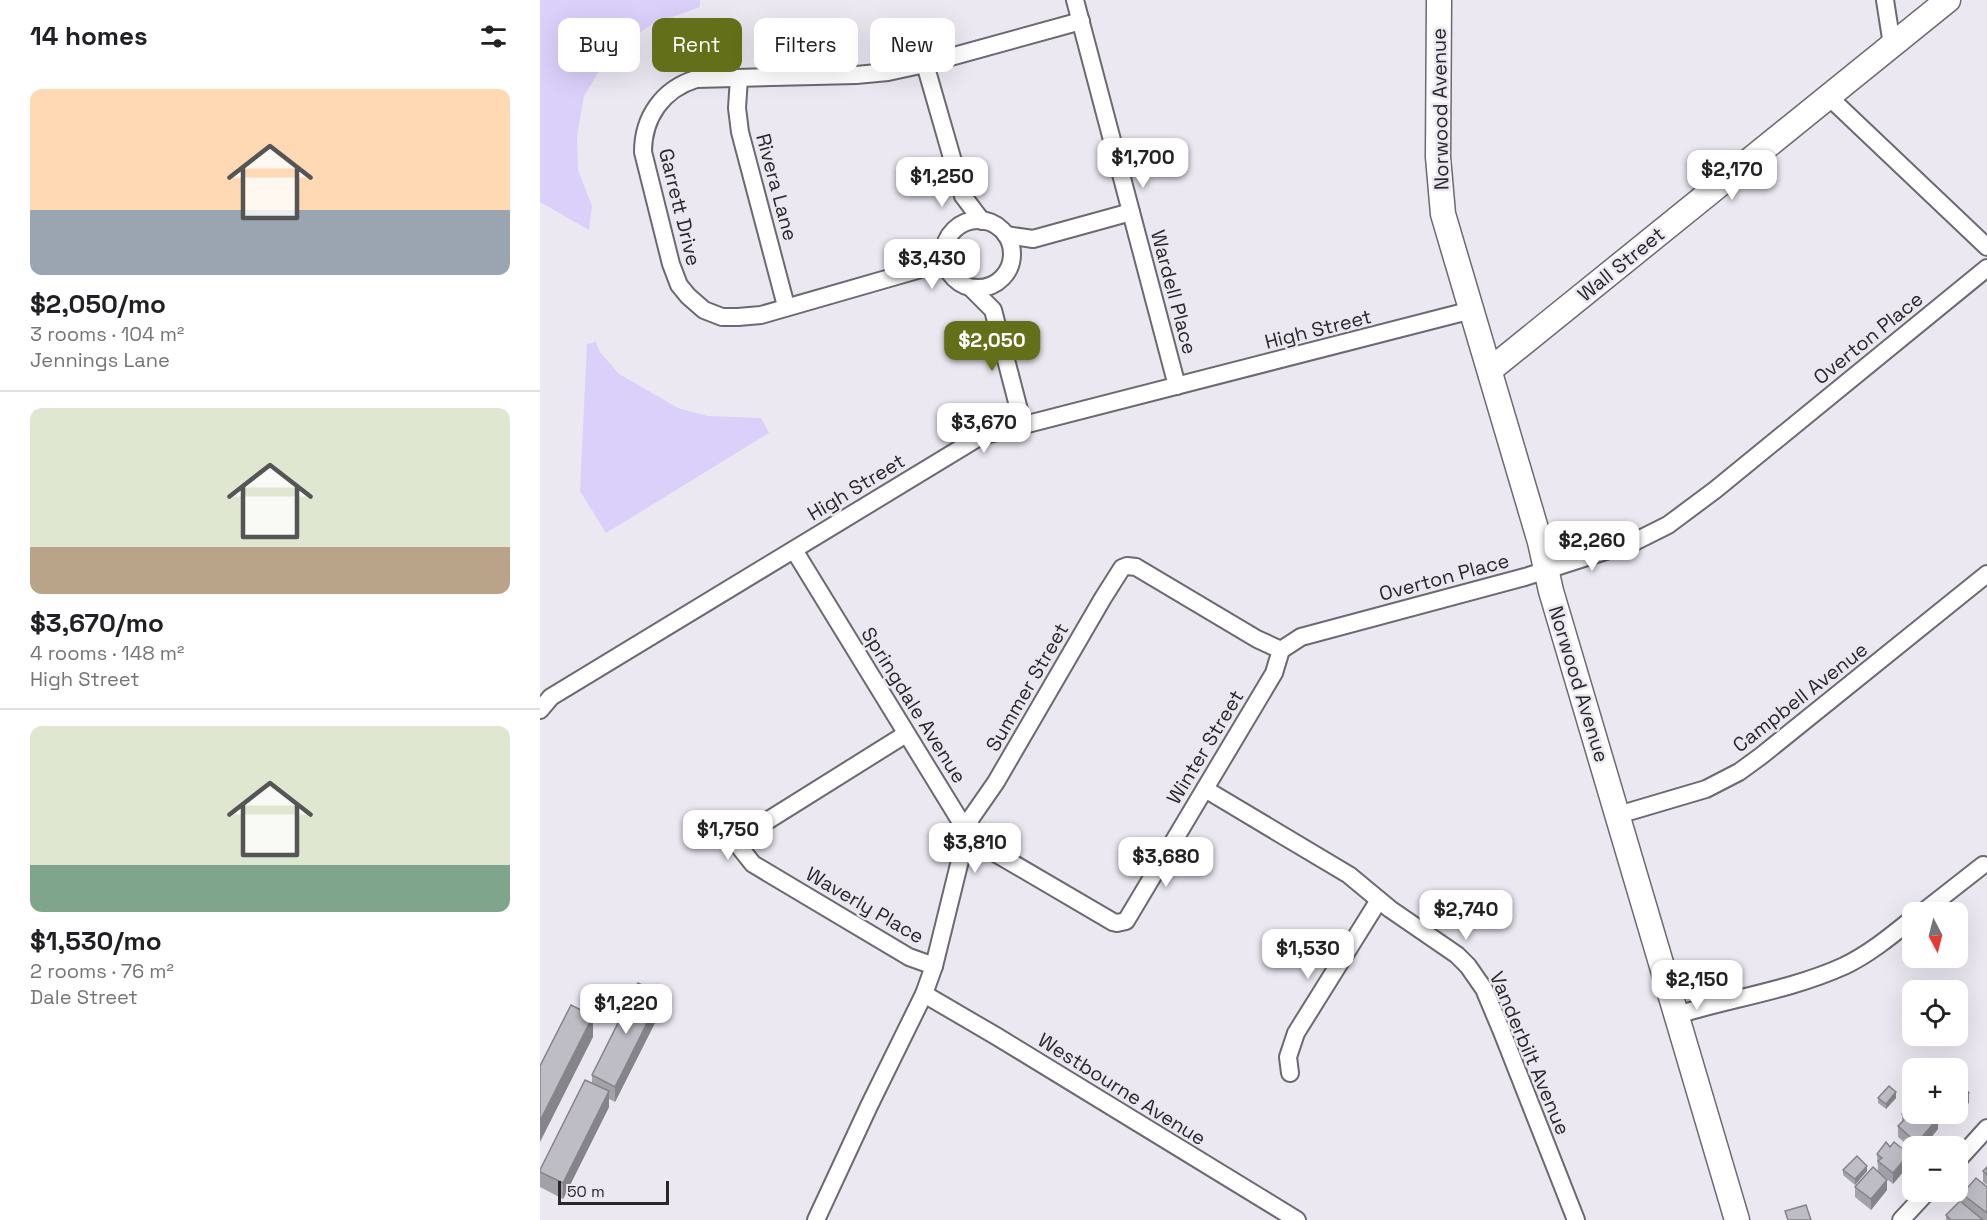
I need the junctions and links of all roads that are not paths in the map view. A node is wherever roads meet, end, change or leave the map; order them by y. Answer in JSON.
{"nodes":[{"id":1,"x":1075,"y":0,"type":"edge"},
{"id":2,"x":1439,"y":0,"type":"edge"},
{"id":3,"x":1885,"y":0,"type":"edge"},
{"id":4,"x":1948,"y":0,"type":"edge"},
{"id":5,"x":1081,"y":21,"type":"junction"},
{"id":6,"x":1892,"y":45,"type":"junction"},
{"id":7,"x":955,"y":56,"type":"edge"},
{"id":8,"x":888,"y":72,"type":"edge"},
{"id":9,"x":927,"y":72,"type":"edge"},
{"id":10,"x":739,"y":78,"type":"junction"},
{"id":11,"x":1829,"y":97,"type":"junction"},
{"id":12,"x":963,"y":196,"type":"junction"},
{"id":13,"x":1131,"y":212,"type":"junction"},
{"id":14,"x":982,"y":221,"type":"junction"},
{"id":15,"x":957,"y":227,"type":"junction"},
{"id":16,"x":1006,"y":235,"type":"junction"},
{"id":17,"x":1033,"y":239,"type":"junction"},
{"id":18,"x":1987,"y":248,"type":"edge"},
{"id":19,"x":944,"y":249,"type":"junction"},
{"id":20,"x":1012,"y":259,"type":"junction"},
{"id":21,"x":1987,"y":268,"type":"edge"},
{"id":22,"x":921,"y":269,"type":"junction"},
{"id":23,"x":951,"y":276,"type":"junction"},
{"id":24,"x":999,"y":281,"type":"junction"},
{"id":25,"x":971,"y":288,"type":"junction"},
{"id":26,"x":786,"y":306,"type":"junction"},
{"id":27,"x":993,"y":310,"type":"junction"},
{"id":28,"x":1472,"y":310,"type":"junction"},
{"id":29,"x":1490,"y":370,"type":"junction"},
{"id":30,"x":1178,"y":386,"type":"junction"},
{"id":31,"x":1023,"y":425,"type":"junction"},
{"id":32,"x":794,"y":550,"type":"junction"},
{"id":33,"x":1546,"y":569,"type":"junction"},
{"id":34,"x":1984,"y":583,"type":"edge"},
{"id":35,"x":1281,"y":650,"type":"junction"},
{"id":36,"x":544,"y":698,"type":"edge"},
{"id":37,"x":906,"y":734,"type":"junction"},
{"id":38,"x":1205,"y":789,"type":"junction"},
{"id":39,"x":1618,"y":815,"type":"junction"},
{"id":40,"x":967,"y":832,"type":"junction"},
{"id":41,"x":1983,"y":865,"type":"dead end"},
{"id":42,"x":1378,"y":900,"type":"junction"},
{"id":43,"x":1936,"y":902,"type":"edge"},
{"id":44,"x":1902,"y":927,"type":"edge"},
{"id":45,"x":934,"y":966,"type":"junction"},
{"id":46,"x":924,"y":994,"type":"junction"},
{"id":47,"x":1677,"y":1015,"type":"junction"},
{"id":48,"x":1290,"y":1073,"type":"dead end"},
{"id":49,"x":1987,"y":1128,"type":"edge"},
{"id":50,"x":1968,"y":1149,"type":"edge"},
{"id":51,"x":1918,"y":1202,"type":"edge"},
{"id":52,"x":816,"y":1220,"type":"edge"},
{"id":53,"x":1297,"y":1220,"type":"edge"},
{"id":54,"x":1576,"y":1220,"type":"edge"},
{"id":55,"x":1737,"y":1220,"type":"edge"},
{"id":56,"x":1901,"y":1220,"type":"edge"}],
"edges":[{"from":1,"to":5,"type":"street","name":"Wardell Place"},
{"from":2,"to":28,"type":"street","name":"Norwood Avenue"},
{"from":3,"to":6,"type":"street"},
{"from":4,"to":6,"type":"street","name":"Wall Street"},
{"from":5,"to":7,"type":"street","name":"Garrett Drive"},
{"from":5,"to":13,"type":"street","name":"Wardell Place"},
{"from":6,"to":11,"type":"street","name":"Wall Street"},
{"from":8,"to":10,"type":"street","name":"Garrett Drive"},
{"from":9,"to":12,"type":"street"},
{"from":10,"to":26,"type":"street","name":"Rivera Lane"},
{"from":10,"to":26,"type":"street","name":"Garrett Drive"},
{"from":11,"to":18,"type":"street"},
{"from":11,"to":29,"type":"street","name":"Wall Street"},
{"from":12,"to":14,"type":"street"},
{"from":12,"to":15,"type":"street","name":"Garrett Drive"},
{"from":13,"to":17,"type":"street"},
{"from":13,"to":30,"type":"street","name":"Wardell Place"},
{"from":14,"to":15,"type":"street"},
{"from":14,"to":16,"type":"street"},
{"from":15,"to":19,"type":"street","name":"Garrett Drive"},
{"from":16,"to":17,"type":"street"},
{"from":16,"to":20,"type":"street"},
{"from":17,"to":20,"type":"street"},
{"from":19,"to":22,"type":"street","name":"Garrett Drive"},
{"from":19,"to":23,"type":"street"},
{"from":20,"to":24,"type":"street"},
{"from":21,"to":33,"type":"street","name":"Overton Place"},
{"from":22,"to":23,"type":"street","name":"Garrett Drive"},
{"from":22,"to":26,"type":"street","name":"Garrett Drive"},
{"from":23,"to":25,"type":"street","name":"Garrett Drive"},
{"from":24,"to":25,"type":"street"},
{"from":24,"to":27,"type":"street"},
{"from":25,"to":27,"type":"street","name":"Garrett Drive"},
{"from":27,"to":31,"type":"street"},
{"from":28,"to":29,"type":"street","name":"Norwood Avenue"},
{"from":28,"to":30,"type":"street","name":"High Street"},
{"from":29,"to":33,"type":"street","name":"Norwood Avenue"},
{"from":30,"to":31,"type":"street","name":"High Street"},
{"from":31,"to":32,"type":"street","name":"High Street"},
{"from":32,"to":36,"type":"street","name":"High Street"},
{"from":32,"to":37,"type":"street","name":"Springdale Avenue"},
{"from":33,"to":35,"type":"street","name":"Overton Place"},
{"from":33,"to":39,"type":"street","name":"Norwood Avenue"},
{"from":34,"to":39,"type":"street","name":"Campbell Avenue"},
{"from":35,"to":38,"type":"street","name":"Winter Street"},
{"from":35,"to":40,"type":"street","name":"Summer Street"},
{"from":37,"to":40,"type":"street","name":"Springdale Avenue"},
{"from":37,"to":45,"type":"street","name":"Waverly Place"},
{"from":38,"to":40,"type":"street","name":"Winter Street"},
{"from":38,"to":42,"type":"street","name":"Vanderbilt Avenue"},
{"from":39,"to":47,"type":"street","name":"Norwood Avenue"},
{"from":40,"to":45,"type":"street"},
{"from":41,"to":43,"type":"street"},
{"from":42,"to":48,"type":"street"},
{"from":42,"to":54,"type":"street","name":"Vanderbilt Avenue"},
{"from":44,"to":47,"type":"street"},
{"from":45,"to":46,"type":"street"},
{"from":46,"to":52,"type":"street"},
{"from":46,"to":53,"type":"street","name":"Westbourne Avenue"},
{"from":47,"to":55,"type":"street","name":"Norwood Avenue"},
{"from":49,"to":50,"type":"street"},
{"from":51,"to":56,"type":"street"}]}
